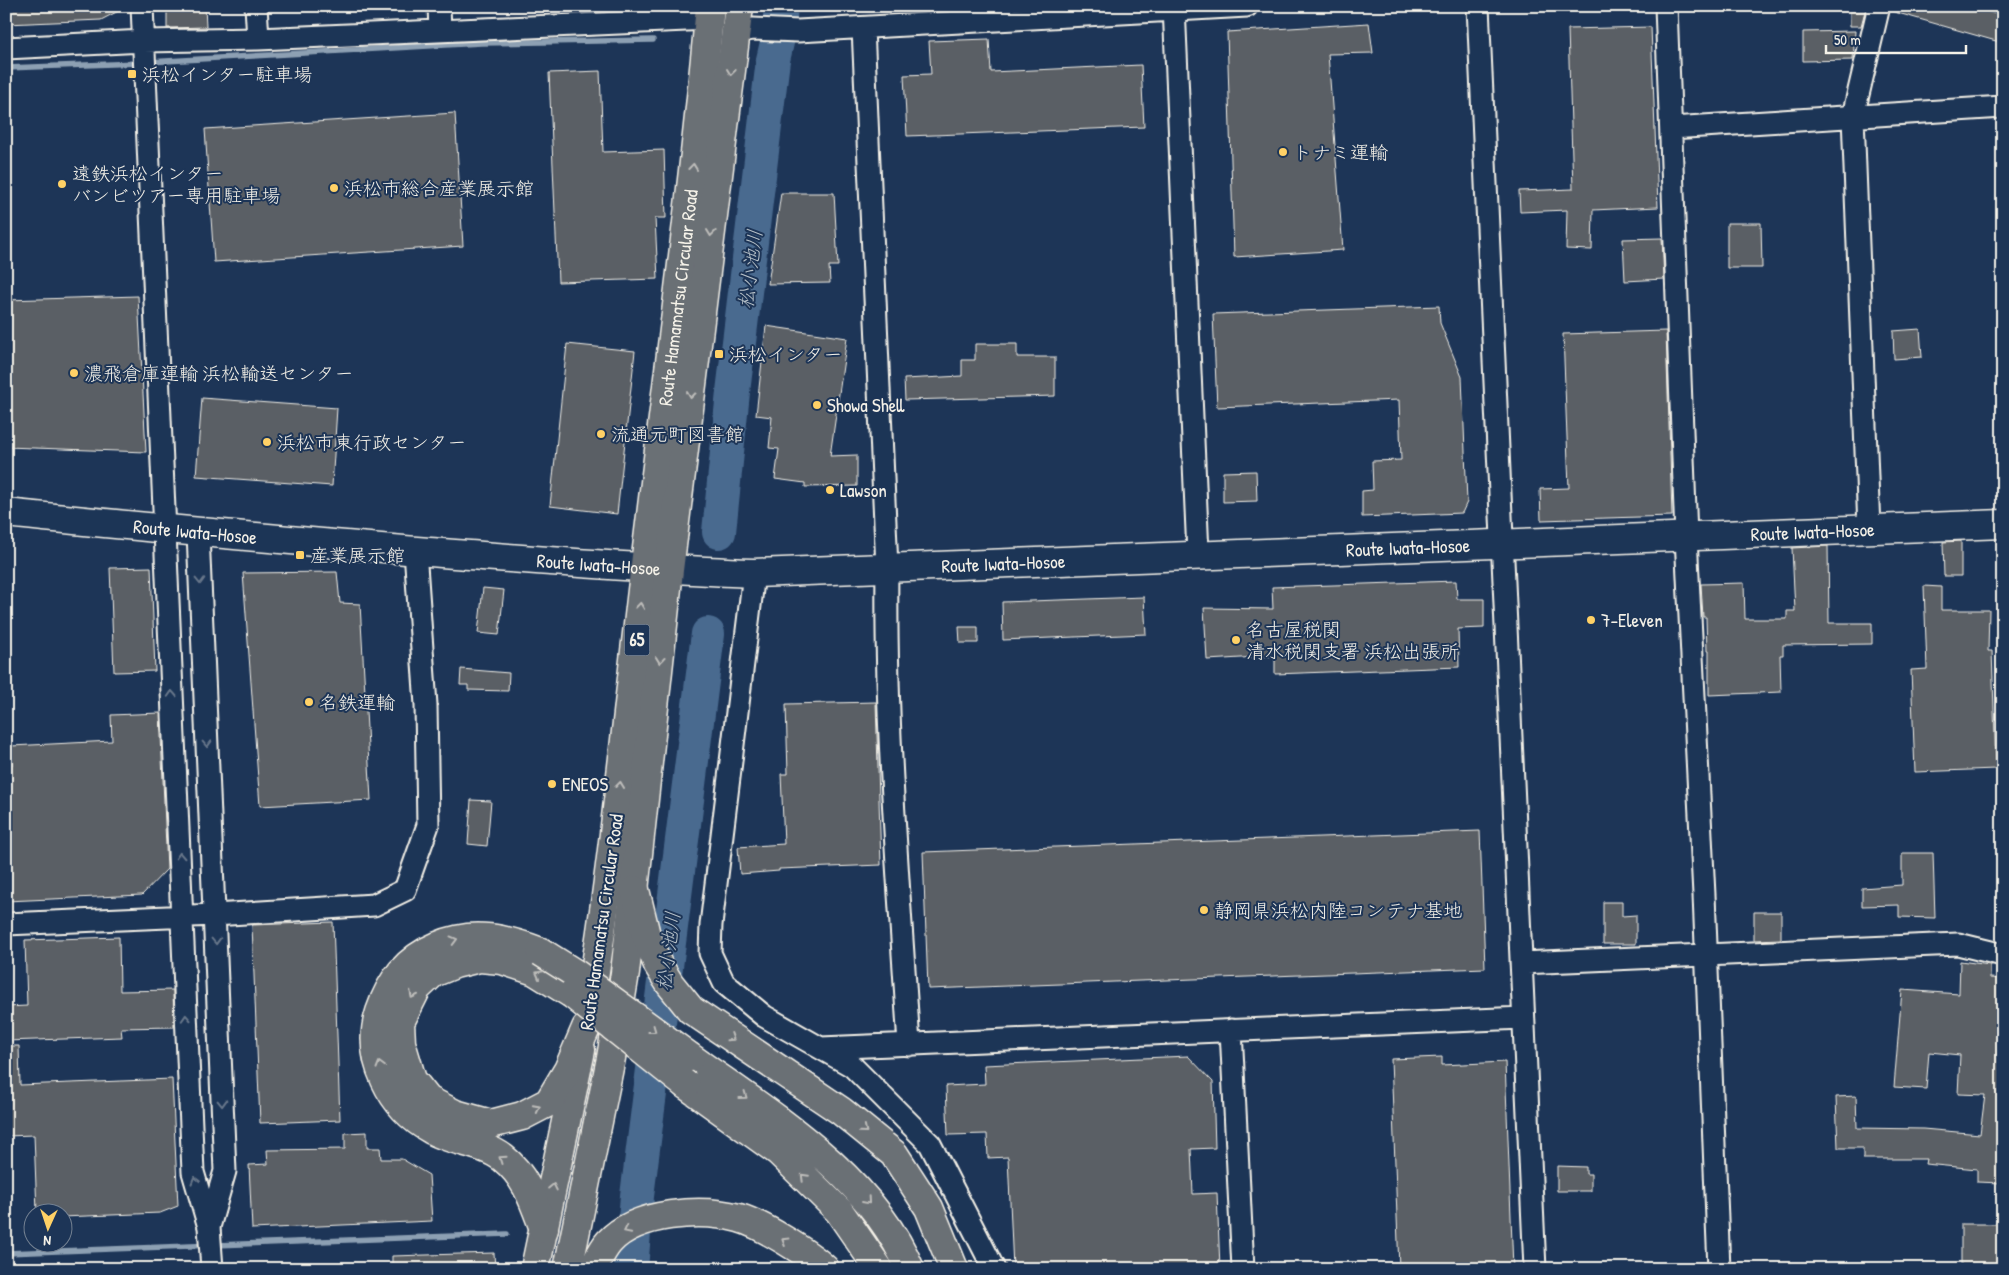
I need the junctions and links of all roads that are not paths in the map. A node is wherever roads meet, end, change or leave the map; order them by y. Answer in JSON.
{"nodes":[{"id":1,"x":142,"y":6,"type":"edge"},
{"id":2,"x":256,"y":6,"type":"edge"},
{"id":3,"x":439,"y":6,"type":"edge"},
{"id":4,"x":1247,"y":6,"type":"edge"},
{"id":5,"x":1478,"y":6,"type":"edge"},
{"id":6,"x":1666,"y":6,"type":"edge"},
{"id":7,"x":1879,"y":6,"type":"edge"},
{"id":8,"x":1174,"y":8,"type":"edge"},
{"id":9,"x":1021,"y":12,"type":"edge"},
{"id":10,"x":709,"y":13,"type":"edge"},
{"id":11,"x":743,"y":22,"type":"edge"},
{"id":12,"x":863,"y":28,"type":"junction"},
{"id":13,"x":440,"y":32,"type":"junction"},
{"id":14,"x":258,"y":39,"type":"junction"},
{"id":15,"x":6,"y":48,"type":"edge"},
{"id":16,"x":144,"y":58,"type":"junction"},
{"id":17,"x":2003,"y":107,"type":"edge"},
{"id":18,"x":1853,"y":116,"type":"junction"},
{"id":19,"x":1671,"y":128,"type":"junction"},
{"id":20,"x":6,"y":513,"type":"edge"},
{"id":21,"x":2003,"y":524,"type":"edge"},
{"id":22,"x":164,"y":529,"type":"junction"},
{"id":23,"x":1869,"y":529,"type":"junction"},
{"id":24,"x":198,"y":533,"type":"junction"},
{"id":25,"x":1686,"y":537,"type":"junction"},
{"id":26,"x":1502,"y":544,"type":"junction"},
{"id":27,"x":415,"y":551,"type":"junction"},
{"id":28,"x":1198,"y":554,"type":"junction"},
{"id":29,"x":887,"y":568,"type":"junction"},
{"id":30,"x":657,"y":569,"type":"junction"},
{"id":31,"x":754,"y":573,"type":"junction"},
{"id":32,"x":635,"y":890,"type":"junction"},
{"id":33,"x":183,"y":915,"type":"junction"},
{"id":34,"x":214,"y":915,"type":"junction"},
{"id":35,"x":6,"y":924,"type":"edge"},
{"id":36,"x":1706,"y":954,"type":"junction"},
{"id":37,"x":2003,"y":955,"type":"edge"},
{"id":38,"x":1521,"y":963,"type":"junction"},
{"id":39,"x":1524,"y":1018,"type":"junction"},
{"id":40,"x":586,"y":1028,"type":"junction"},
{"id":41,"x":1231,"y":1030,"type":"junction"},
{"id":42,"x":909,"y":1044,"type":"junction"},
{"id":43,"x":821,"y":1048,"type":"junction"},
{"id":44,"x":544,"y":1229,"type":"junction"},
{"id":45,"x":210,"y":1232,"type":"junction"},
{"id":46,"x":597,"y":1262,"type":"edge"},
{"id":47,"x":211,"y":1263,"type":"edge"},
{"id":48,"x":535,"y":1269,"type":"edge"},
{"id":49,"x":568,"y":1269,"type":"edge"},
{"id":50,"x":825,"y":1269,"type":"edge"},
{"id":51,"x":879,"y":1269,"type":"edge"},
{"id":52,"x":910,"y":1269,"type":"edge"},
{"id":53,"x":954,"y":1269,"type":"edge"},
{"id":54,"x":994,"y":1269,"type":"edge"},
{"id":55,"x":1243,"y":1269,"type":"edge"},
{"id":56,"x":1535,"y":1269,"type":"edge"},
{"id":57,"x":1719,"y":1269,"type":"edge"}],
"edges":[{"from":1,"to":16,"type":"street"},
{"from":2,"to":14,"type":"street"},
{"from":3,"to":13,"type":"street"},
{"from":4,"to":8,"type":"street"},
{"from":5,"to":26,"type":"street"},
{"from":6,"to":19,"type":"street"},
{"from":7,"to":18,"type":"street"},
{"from":8,"to":9,"type":"street"},
{"from":8,"to":28,"type":"street"},
{"from":9,"to":12,"type":"street"},
{"from":10,"to":13,"type":"street"},
{"from":30,"to":10,"type":"main road","name":"Route Hamamatsu Circular Road","number":"65","one_way":true},
{"from":11,"to":12,"type":"street"},
{"from":11,"to":30,"type":"main road","name":"Route Hamamatsu Circular Road","number":"65","one_way":true},
{"from":12,"to":29,"type":"street"},
{"from":13,"to":14,"type":"street"},
{"from":14,"to":16,"type":"street"},
{"from":15,"to":16,"type":"street"},
{"from":16,"to":22,"type":"street"},
{"from":17,"to":18,"type":"street"},
{"from":18,"to":19,"type":"street"},
{"from":18,"to":23,"type":"street"},
{"from":19,"to":25,"type":"street"},
{"from":20,"to":22,"type":"main road","name":"Route Iwata-Hosoe"},
{"from":21,"to":23,"type":"main road","name":"Route Iwata-Hosoe"},
{"from":22,"to":24,"type":"main road","name":"Route Iwata-Hosoe"},
{"from":33,"to":22,"type":"street","one_way":true},
{"from":23,"to":25,"type":"main road","name":"Route Iwata-Hosoe"},
{"from":24,"to":27,"type":"main road","name":"Route Iwata-Hosoe"},
{"from":24,"to":34,"type":"street","one_way":true},
{"from":25,"to":26,"type":"main road","name":"Route Iwata-Hosoe"},
{"from":25,"to":36,"type":"street"},
{"from":26,"to":28,"type":"main road","name":"Route Iwata-Hosoe"},
{"from":26,"to":38,"type":"street"},
{"from":27,"to":30,"type":"main road","name":"Route Iwata-Hosoe"},
{"from":27,"to":34,"type":"street"},
{"from":28,"to":29,"type":"main road","name":"Route Iwata-Hosoe"},
{"from":29,"to":31,"type":"main road","name":"Route Iwata-Hosoe"},
{"from":29,"to":42,"type":"street"},
{"from":30,"to":31,"type":"main road","name":"Route Iwata-Hosoe"},
{"from":30,"to":32,"type":"main road","name":"Route Hamamatsu Circular Road","number":"65","one_way":true},
{"from":40,"to":30,"type":"main road","name":"Route Hamamatsu Circular Road","number":"65","one_way":true},
{"from":31,"to":43,"type":"street"},
{"from":32,"to":49,"type":"main road","name":"Route Hamamatsu Circular Road","number":"65"},
{"from":32,"to":53,"type":"main road","one_way":true},
{"from":33,"to":34,"type":"street"},
{"from":33,"to":35,"type":"street"},
{"from":45,"to":33,"type":"street","one_way":true},
{"from":34,"to":45,"type":"street","one_way":true},
{"from":36,"to":37,"type":"street"},
{"from":36,"to":38,"type":"street"},
{"from":36,"to":57,"type":"street"},
{"from":38,"to":39,"type":"street"},
{"from":39,"to":41,"type":"street"},
{"from":39,"to":56,"type":"street"},
{"from":44,"to":40,"type":"main road","name":"Route Hamamatsu Circular Road","number":"65","one_way":true},
{"from":51,"to":40,"type":"main road","one_way":true,"bridge":true},
{"from":41,"to":42,"type":"street"},
{"from":41,"to":55,"type":"street"},
{"from":42,"to":43,"type":"street"},
{"from":43,"to":54,"type":"street"},
{"from":44,"to":48,"type":"main road","name":"Route Hamamatsu Circular Road","number":"65"},
{"from":44,"to":52,"type":"main road","one_way":true,"bridge":true},
{"from":45,"to":47,"type":"street"},
{"from":50,"to":46,"type":"main road","one_way":true}]}
